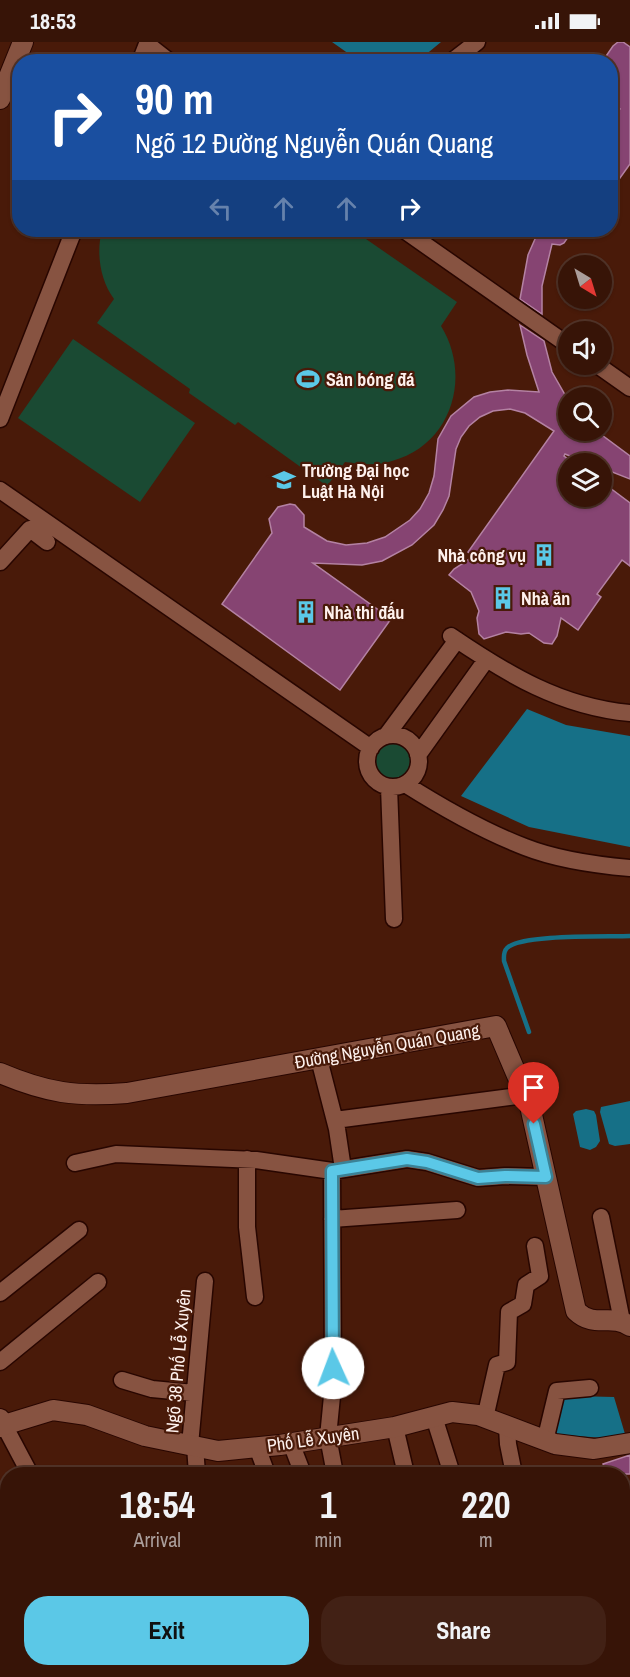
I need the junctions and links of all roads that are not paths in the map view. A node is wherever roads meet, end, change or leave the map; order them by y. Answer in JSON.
{"nodes":[{"id":1,"x":477,"y":42,"type":"edge"},
{"id":2,"x":143,"y":54,"type":"edge"},
{"id":3,"x":160,"y":54,"type":"edge"},
{"id":4,"x":461,"y":54,"type":"edge"},
{"id":5,"x":12,"y":69,"type":"edge"},
{"id":6,"x":0,"y":99,"type":"edge"},
{"id":7,"x":71,"y":237,"type":"edge"},
{"id":8,"x":414,"y":237,"type":"edge"},
{"id":9,"x":558,"y":338,"type":"edge"},
{"id":10,"x":612,"y":375,"type":"edge"},
{"id":11,"x":630,"y":388,"type":"edge"},
{"id":12,"x":0,"y":419,"type":"edge"},
{"id":13,"x":0,"y":490,"type":"edge"},
{"id":14,"x":47,"y":542,"type":"dead end"},
{"id":15,"x":0,"y":562,"type":"edge"},
{"id":16,"x":486,"y":660,"type":"junction"},
{"id":17,"x":630,"y":713,"type":"edge"},
{"id":18,"x":386,"y":736,"type":"junction"},
{"id":19,"x":370,"y":748,"type":"junction"},
{"id":20,"x":418,"y":755,"type":"junction"},
{"id":21,"x":397,"y":786,"type":"junction"},
{"id":22,"x":630,"y":868,"type":"edge"},
{"id":23,"x":394,"y":919,"type":"dead end"},
{"id":24,"x":319,"y":1059,"type":"junction"},
{"id":25,"x":0,"y":1072,"type":"edge"},
{"id":26,"x":525,"y":1095,"type":"junction"},
{"id":27,"x":335,"y":1120,"type":"junction"},
{"id":28,"x":247,"y":1159,"type":"junction"},
{"id":29,"x":75,"y":1163,"type":"dead end"},
{"id":30,"x":337,"y":1170,"type":"junction"},
{"id":31,"x":546,"y":1177,"type":"junction"},
{"id":32,"x":457,"y":1210,"type":"dead end"},
{"id":33,"x":601,"y":1217,"type":"dead end"},
{"id":34,"x":332,"y":1219,"type":"junction"},
{"id":35,"x":79,"y":1230,"type":"dead end"},
{"id":36,"x":535,"y":1246,"type":"dead end"},
{"id":37,"x":205,"y":1281,"type":"dead end"},
{"id":38,"x":98,"y":1282,"type":"dead end"},
{"id":39,"x":0,"y":1293,"type":"edge"},
{"id":40,"x":255,"y":1297,"type":"dead end"},
{"id":41,"x":626,"y":1324,"type":"edge"},
{"id":42,"x":0,"y":1362,"type":"edge"},
{"id":43,"x":122,"y":1380,"type":"dead end"},
{"id":44,"x":590,"y":1388,"type":"dead end"},
{"id":45,"x":195,"y":1393,"type":"junction"},
{"id":46,"x":434,"y":1417,"type":"junction"},
{"id":47,"x":485,"y":1418,"type":"junction"},
{"id":48,"x":1,"y":1424,"type":"edge"},
{"id":49,"x":395,"y":1427,"type":"junction"},
{"id":50,"x":507,"y":1427,"type":"junction"},
{"id":51,"x":328,"y":1437,"type":"junction"},
{"id":52,"x":545,"y":1441,"type":"junction"},
{"id":53,"x":291,"y":1443,"type":"junction"},
{"id":54,"x":630,"y":1443,"type":"edge"},
{"id":55,"x":193,"y":1446,"type":"junction"},
{"id":56,"x":257,"y":1447,"type":"junction"},
{"id":57,"x":26,"y":1467,"type":"edge"},
{"id":58,"x":196,"y":1467,"type":"edge"},
{"id":59,"x":264,"y":1467,"type":"edge"},
{"id":60,"x":300,"y":1467,"type":"edge"},
{"id":61,"x":333,"y":1467,"type":"edge"},
{"id":62,"x":404,"y":1467,"type":"edge"},
{"id":63,"x":450,"y":1467,"type":"edge"},
{"id":64,"x":513,"y":1467,"type":"edge"}],
"edges":[{"from":1,"to":4,"type":"street"},
{"from":2,"to":3,"type":"street"},
{"from":5,"to":6,"type":"street"},
{"from":7,"to":12,"type":"street"},
{"from":8,"to":9,"type":"street"},
{"from":10,"to":11,"type":"street"},
{"from":13,"to":19,"type":"street"},
{"from":14,"to":15,"type":"street"},
{"from":16,"to":17,"type":"street"},
{"from":16,"to":18,"type":"street"},
{"from":16,"to":20,"type":"street"},
{"from":18,"to":19,"type":"street"},
{"from":18,"to":20,"type":"street"},
{"from":19,"to":21,"type":"street"},
{"from":20,"to":21,"type":"street"},
{"from":21,"to":22,"type":"street"},
{"from":21,"to":23,"type":"street"},
{"from":24,"to":25,"type":"street","name":"Đường Nguyễn Quán Quang"},
{"from":24,"to":26,"type":"street","name":"Đường Nguyễn Quán Quang"},
{"from":24,"to":27,"type":"street"},
{"from":26,"to":27,"type":"street"},
{"from":26,"to":31,"type":"street","name":"Đường Nguyễn Quán Quang"},
{"from":27,"to":30,"type":"street"},
{"from":28,"to":29,"type":"street"},
{"from":28,"to":30,"type":"street"},
{"from":28,"to":40,"type":"street"},
{"from":30,"to":31,"type":"street"},
{"from":30,"to":34,"type":"street"},
{"from":31,"to":41,"type":"street","name":"Đường Nguyễn Quán Quang"},
{"from":32,"to":34,"type":"street"},
{"from":33,"to":41,"type":"street"},
{"from":34,"to":51,"type":"street"},
{"from":35,"to":39,"type":"street"},
{"from":36,"to":47,"type":"street"},
{"from":37,"to":45,"type":"street","name":"Ngõ 38 Phố Lễ Xuyên"},
{"from":38,"to":42,"type":"street"},
{"from":43,"to":45,"type":"street"},
{"from":44,"to":52,"type":"street"},
{"from":45,"to":55,"type":"street","name":"Ngõ 38 Phố Lễ Xuyên"},
{"from":46,"to":47,"type":"street","name":"Phố Lễ Xuyên"},
{"from":46,"to":49,"type":"street","name":"Phố Lễ Xuyên"},
{"from":46,"to":63,"type":"street"},
{"from":47,"to":50,"type":"street","name":"Phố Lễ Xuyên"},
{"from":48,"to":55,"type":"street","name":"Phố Lễ Xuyên"},
{"from":48,"to":57,"type":"street"},
{"from":49,"to":51,"type":"street","name":"Phố Lễ Xuyên"},
{"from":49,"to":62,"type":"street"},
{"from":50,"to":52,"type":"street","name":"Phố Lễ Xuyên"},
{"from":50,"to":64,"type":"street"},
{"from":51,"to":53,"type":"street","name":"Phố Lễ Xuyên"},
{"from":51,"to":61,"type":"street"},
{"from":52,"to":54,"type":"street","name":"Phố Lễ Xuyên"},
{"from":53,"to":56,"type":"street","name":"Phố Lễ Xuyên"},
{"from":53,"to":60,"type":"street"},
{"from":55,"to":56,"type":"street","name":"Phố Lễ Xuyên"},
{"from":55,"to":58,"type":"street","name":"Ngõ 38 Phố Lễ Xuyên"},
{"from":56,"to":59,"type":"street"}]}
